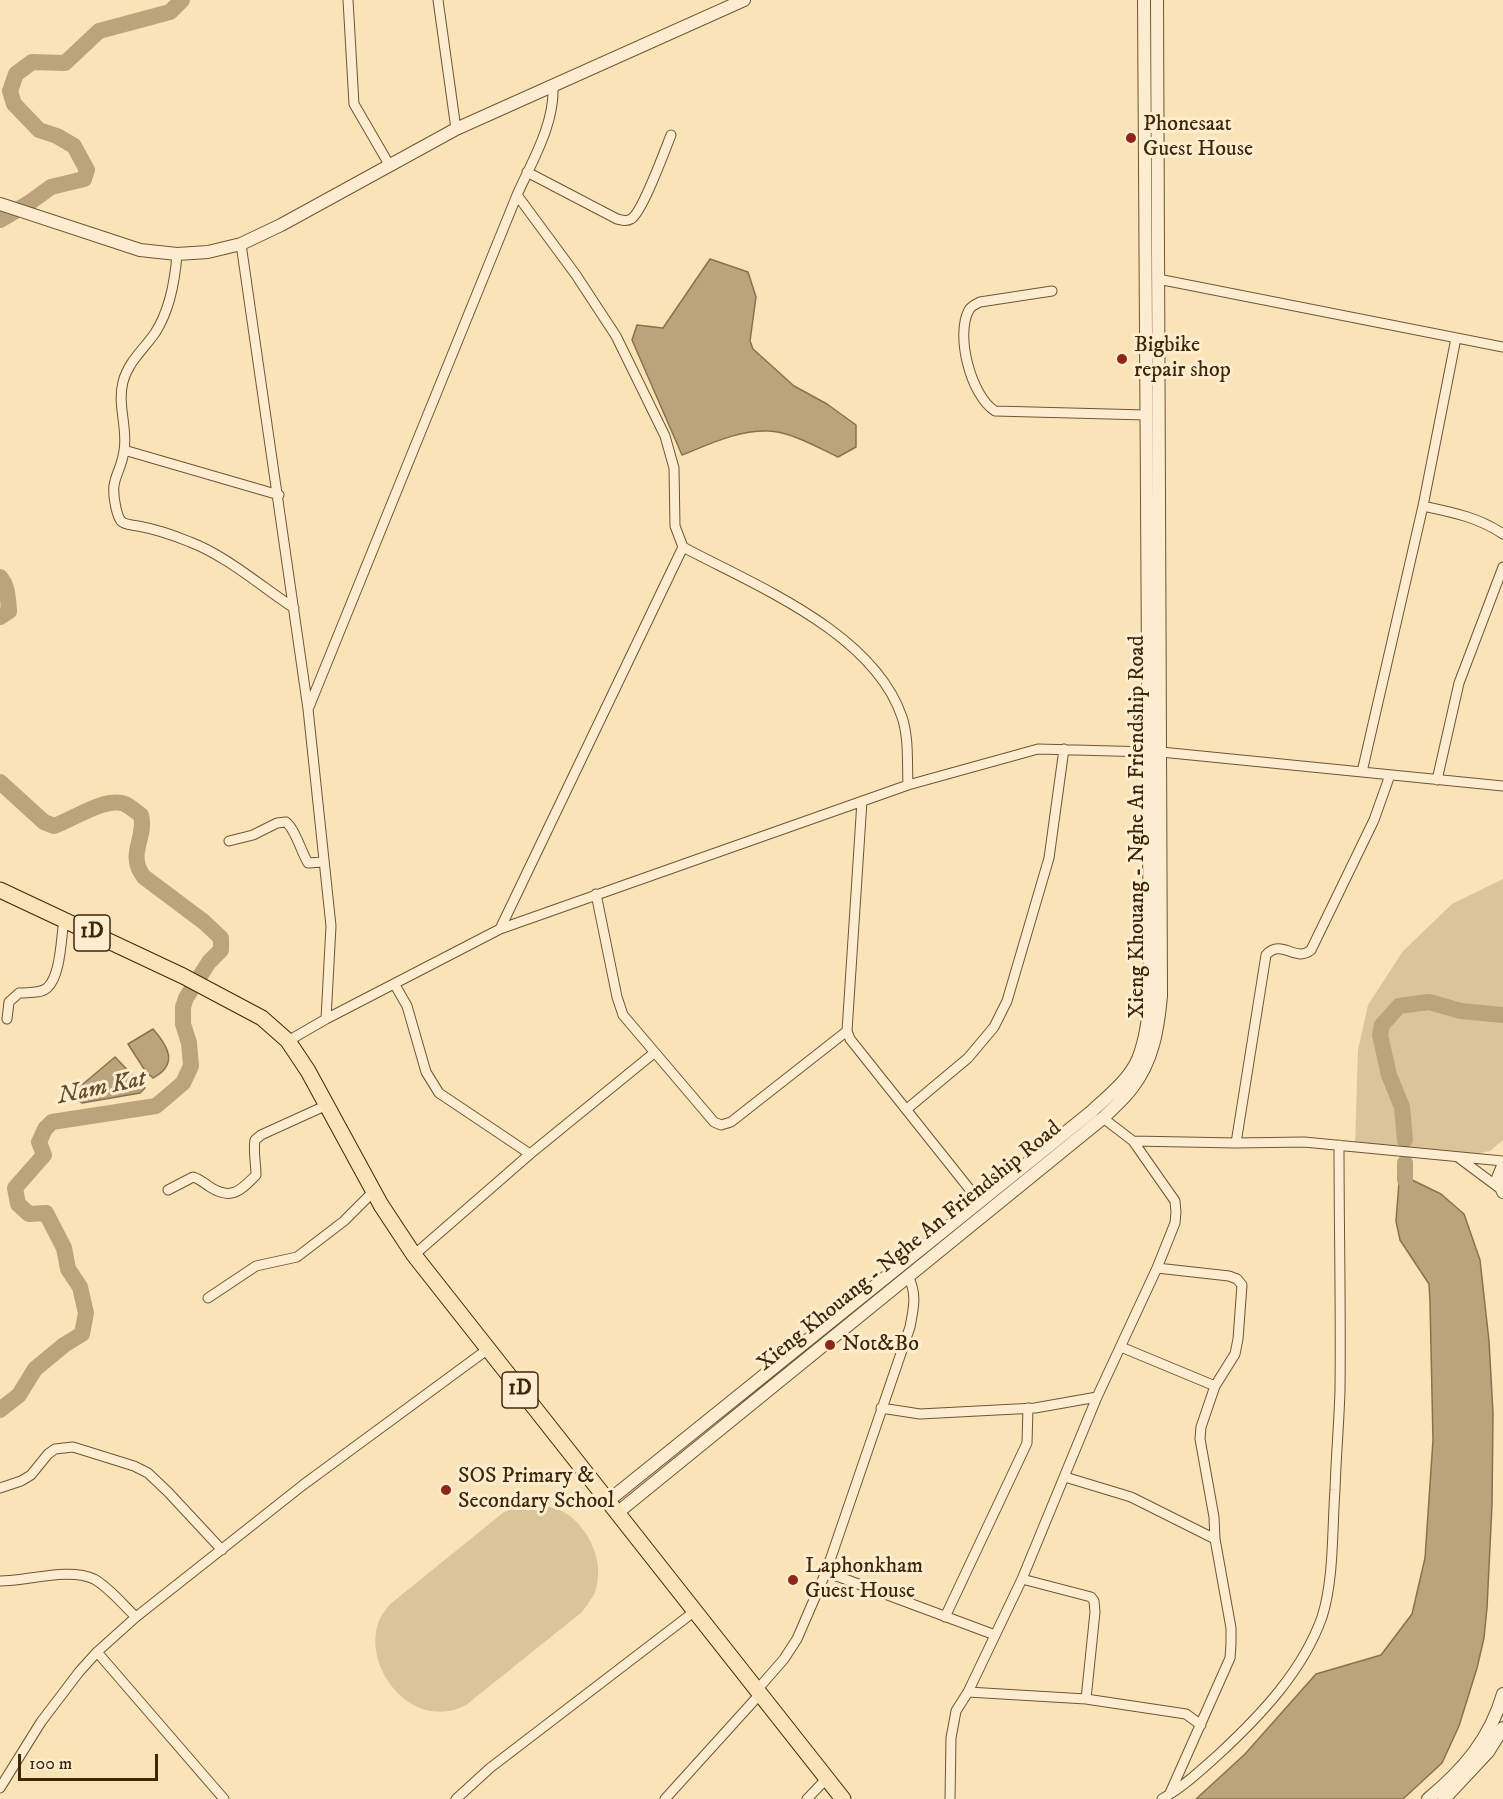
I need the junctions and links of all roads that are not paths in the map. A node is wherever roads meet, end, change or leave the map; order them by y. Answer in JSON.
{"nodes":[{"id":1,"x":348,"y":0,"type":"edge"},
{"id":2,"x":438,"y":0,"type":"edge"},
{"id":3,"x":744,"y":0,"type":"edge"},
{"id":4,"x":1144,"y":0,"type":"edge"},
{"id":5,"x":1157,"y":0,"type":"edge"},
{"id":6,"x":553,"y":85,"type":"junction"},
{"id":7,"x":456,"y":129,"type":"junction"},
{"id":8,"x":671,"y":135,"type":"dead end"},
{"id":9,"x":390,"y":166,"type":"junction"},
{"id":10,"x":527,"y":172,"type":"junction"},
{"id":11,"x":517,"y":195,"type":"junction"},
{"id":12,"x":0,"y":204,"type":"edge"},
{"id":13,"x":242,"y":244,"type":"junction"},
{"id":14,"x":177,"y":254,"type":"junction"},
{"id":15,"x":1152,"y":278,"type":"junction"},
{"id":16,"x":1052,"y":291,"type":"dead end"},
{"id":17,"x":1456,"y":338,"type":"junction"},
{"id":18,"x":1503,"y":347,"type":"edge"},
{"id":19,"x":1146,"y":415,"type":"junction"},
{"id":20,"x":124,"y":450,"type":"junction"},
{"id":21,"x":279,"y":495,"type":"junction"},
{"id":22,"x":1423,"y":506,"type":"junction"},
{"id":23,"x":1503,"y":534,"type":"edge"},
{"id":24,"x":683,"y":547,"type":"junction"},
{"id":25,"x":1503,"y":567,"type":"edge"},
{"id":26,"x":1501,"y":579,"type":"edge"},
{"id":27,"x":294,"y":608,"type":"junction"},
{"id":28,"x":308,"y":709,"type":"junction"},
{"id":29,"x":1064,"y":749,"type":"junction"},
{"id":30,"x":1155,"y":752,"type":"junction"},
{"id":31,"x":1362,"y":772,"type":"junction"},
{"id":32,"x":1390,"y":775,"type":"junction"},
{"id":33,"x":1437,"y":780,"type":"junction"},
{"id":34,"x":908,"y":785,"type":"junction"},
{"id":35,"x":1503,"y":786,"type":"edge"},
{"id":36,"x":862,"y":801,"type":"junction"},
{"id":37,"x":229,"y":841,"type":"dead end"},
{"id":38,"x":323,"y":862,"type":"junction"},
{"id":39,"x":0,"y":890,"type":"edge"},
{"id":40,"x":596,"y":894,"type":"junction"},
{"id":41,"x":64,"y":920,"type":"junction"},
{"id":42,"x":500,"y":929,"type":"junction"},
{"id":43,"x":395,"y":985,"type":"junction"},
{"id":44,"x":7,"y":1019,"type":"dead end"},
{"id":45,"x":326,"y":1019,"type":"junction"},
{"id":46,"x":847,"y":1031,"type":"junction"},
{"id":47,"x":288,"y":1041,"type":"junction"},
{"id":48,"x":654,"y":1053,"type":"junction"},
{"id":49,"x":327,"y":1105,"type":"junction"},
{"id":50,"x":907,"y":1109,"type":"junction"},
{"id":51,"x":1102,"y":1118,"type":"junction"},
{"id":52,"x":1133,"y":1141,"type":"junction"},
{"id":53,"x":1236,"y":1143,"type":"junction"},
{"id":54,"x":1339,"y":1144,"type":"junction"},
{"id":55,"x":530,"y":1154,"type":"junction"},
{"id":56,"x":1457,"y":1157,"type":"junction"},
{"id":57,"x":1503,"y":1164,"type":"edge"},
{"id":58,"x":168,"y":1190,"type":"dead end"},
{"id":59,"x":374,"y":1191,"type":"junction"},
{"id":60,"x":1502,"y":1191,"type":"edge"},
{"id":61,"x":979,"y":1201,"type":"junction"},
{"id":62,"x":987,"y":1212,"type":"junction"},
{"id":63,"x":414,"y":1255,"type":"junction"},
{"id":64,"x":1157,"y":1268,"type":"junction"},
{"id":65,"x":908,"y":1275,"type":"junction"},
{"id":66,"x":208,"y":1298,"type":"dead end"},
{"id":67,"x":1121,"y":1347,"type":"junction"},
{"id":68,"x":488,"y":1349,"type":"junction"},
{"id":69,"x":1215,"y":1386,"type":"junction"},
{"id":70,"x":1097,"y":1397,"type":"junction"},
{"id":71,"x":881,"y":1408,"type":"junction"},
{"id":72,"x":1028,"y":1408,"type":"junction"},
{"id":73,"x":1065,"y":1477,"type":"junction"},
{"id":74,"x":0,"y":1488,"type":"edge"},
{"id":75,"x":612,"y":1507,"type":"junction"},
{"id":76,"x":1215,"y":1539,"type":"junction"},
{"id":77,"x":222,"y":1550,"type":"junction"},
{"id":78,"x":826,"y":1572,"type":"junction"},
{"id":79,"x":1022,"y":1579,"type":"junction"},
{"id":80,"x":0,"y":1581,"type":"edge"},
{"id":81,"x":695,"y":1611,"type":"junction"},
{"id":82,"x":136,"y":1617,"type":"junction"},
{"id":83,"x":945,"y":1617,"type":"junction"},
{"id":84,"x":995,"y":1635,"type":"junction"},
{"id":85,"x":97,"y":1652,"type":"junction"},
{"id":86,"x":759,"y":1692,"type":"junction"},
{"id":87,"x":968,"y":1692,"type":"junction"},
{"id":88,"x":1503,"y":1694,"type":"edge"},
{"id":89,"x":1086,"y":1699,"type":"junction"},
{"id":90,"x":1201,"y":1725,"type":"junction"},
{"id":91,"x":1503,"y":1728,"type":"edge"},
{"id":92,"x":827,"y":1778,"type":"junction"},
{"id":93,"x":0,"y":1788,"type":"edge"},
{"id":94,"x":1165,"y":1797,"type":"edge"},
{"id":95,"x":224,"y":1799,"type":"edge"},
{"id":96,"x":456,"y":1799,"type":"edge"},
{"id":97,"x":665,"y":1799,"type":"edge"},
{"id":98,"x":807,"y":1799,"type":"edge"},
{"id":99,"x":843,"y":1799,"type":"edge"},
{"id":100,"x":951,"y":1799,"type":"edge"},
{"id":101,"x":1428,"y":1799,"type":"edge"},
{"id":102,"x":1444,"y":1799,"type":"edge"}],
"edges":[{"from":1,"to":9,"type":"street"},
{"from":2,"to":7,"type":"street"},
{"from":3,"to":6,"type":"street"},
{"from":4,"to":15,"type":"street","name":"Xieng Khouang - Nghe An Friendship Road"},
{"from":5,"to":15,"type":"street","name":"Xieng Khouang - Nghe An Friendship Road"},
{"from":6,"to":7,"type":"street"},
{"from":6,"to":10,"type":"street"},
{"from":7,"to":9,"type":"street"},
{"from":8,"to":10,"type":"street"},
{"from":9,"to":13,"type":"street"},
{"from":10,"to":11,"type":"street"},
{"from":11,"to":24,"type":"street"},
{"from":11,"to":28,"type":"street"},
{"from":12,"to":14,"type":"street"},
{"from":13,"to":14,"type":"street"},
{"from":13,"to":21,"type":"street"},
{"from":14,"to":20,"type":"street"},
{"from":15,"to":17,"type":"street"},
{"from":15,"to":19,"type":"street","name":"Xieng Khouang - Nghe An Friendship Road"},
{"from":15,"to":30,"type":"street","name":"Xieng Khouang - Nghe An Friendship Road"},
{"from":16,"to":19,"type":"street"},
{"from":17,"to":18,"type":"street"},
{"from":17,"to":22,"type":"street"},
{"from":19,"to":30,"type":"street","name":"Xieng Khouang - Nghe An Friendship Road"},
{"from":20,"to":21,"type":"street"},
{"from":20,"to":27,"type":"street"},
{"from":21,"to":27,"type":"street"},
{"from":22,"to":23,"type":"street"},
{"from":22,"to":31,"type":"street"},
{"from":24,"to":34,"type":"street"},
{"from":24,"to":42,"type":"street"},
{"from":25,"to":26,"type":"street"},
{"from":26,"to":33,"type":"street"},
{"from":27,"to":28,"type":"street"},
{"from":28,"to":38,"type":"street"},
{"from":29,"to":30,"type":"street"},
{"from":29,"to":34,"type":"street"},
{"from":29,"to":50,"type":"street"},
{"from":30,"to":31,"type":"street"},
{"from":30,"to":51,"type":"street","name":"Xieng Khouang - Nghe An Friendship Road"},
{"from":30,"to":61,"type":"street","name":"Xieng Khouang - Nghe An Friendship Road"},
{"from":31,"to":32,"type":"street"},
{"from":32,"to":33,"type":"street"},
{"from":32,"to":53,"type":"street"},
{"from":33,"to":35,"type":"street"},
{"from":34,"to":36,"type":"street"},
{"from":36,"to":40,"type":"street"},
{"from":36,"to":46,"type":"street"},
{"from":37,"to":38,"type":"street"},
{"from":38,"to":45,"type":"street"},
{"from":39,"to":41,"type":"highway","number":"1D"},
{"from":40,"to":42,"type":"street"},
{"from":40,"to":48,"type":"street"},
{"from":41,"to":44,"type":"street"},
{"from":41,"to":47,"type":"highway","number":"1D"},
{"from":42,"to":43,"type":"street"},
{"from":43,"to":45,"type":"street"},
{"from":43,"to":55,"type":"street"},
{"from":45,"to":47,"type":"street"},
{"from":46,"to":48,"type":"street"},
{"from":46,"to":50,"type":"street"},
{"from":47,"to":49,"type":"highway","number":"1D"},
{"from":48,"to":55,"type":"street"},
{"from":49,"to":58,"type":"street"},
{"from":49,"to":59,"type":"highway","number":"1D"},
{"from":50,"to":61,"type":"street"},
{"from":51,"to":52,"type":"street"},
{"from":51,"to":62,"type":"street","name":"Xieng Khouang - Nghe An Friendship Road"},
{"from":52,"to":53,"type":"street"},
{"from":52,"to":64,"type":"street"},
{"from":53,"to":54,"type":"street"},
{"from":54,"to":56,"type":"street"},
{"from":54,"to":94,"type":"street"},
{"from":55,"to":63,"type":"street"},
{"from":56,"to":57,"type":"street"},
{"from":56,"to":60,"type":"street"},
{"from":57,"to":60,"type":"street"},
{"from":59,"to":63,"type":"highway","number":"1D"},
{"from":59,"to":66,"type":"street"},
{"from":61,"to":62,"type":"street"},
{"from":61,"to":75,"type":"street","name":"Xieng Khouang - Nghe An Friendship Road"},
{"from":62,"to":65,"type":"street","name":"Xieng Khouang - Nghe An Friendship Road"},
{"from":63,"to":68,"type":"highway","number":"1D"},
{"from":64,"to":67,"type":"street"},
{"from":64,"to":69,"type":"street"},
{"from":65,"to":71,"type":"street"},
{"from":65,"to":75,"type":"street","name":"Xieng Khouang - Nghe An Friendship Road"},
{"from":67,"to":69,"type":"street"},
{"from":67,"to":70,"type":"street"},
{"from":68,"to":75,"type":"highway","number":"1D"},
{"from":68,"to":77,"type":"street"},
{"from":69,"to":76,"type":"street"},
{"from":70,"to":72,"type":"street"},
{"from":70,"to":73,"type":"street"},
{"from":71,"to":72,"type":"street"},
{"from":71,"to":78,"type":"street"},
{"from":72,"to":83,"type":"street"},
{"from":73,"to":76,"type":"street"},
{"from":73,"to":79,"type":"street"},
{"from":74,"to":77,"type":"street"},
{"from":75,"to":81,"type":"highway","number":"1D"},
{"from":76,"to":90,"type":"street"},
{"from":77,"to":82,"type":"street"},
{"from":78,"to":83,"type":"street"},
{"from":78,"to":86,"type":"street"},
{"from":79,"to":84,"type":"street"},
{"from":79,"to":89,"type":"street"},
{"from":80,"to":82,"type":"street"},
{"from":81,"to":86,"type":"highway","number":"1D"},
{"from":81,"to":96,"type":"street"},
{"from":82,"to":85,"type":"street"},
{"from":83,"to":84,"type":"street"},
{"from":84,"to":87,"type":"street"},
{"from":85,"to":93,"type":"street"},
{"from":85,"to":95,"type":"street"},
{"from":86,"to":92,"type":"highway","number":"1D"},
{"from":86,"to":97,"type":"street"},
{"from":87,"to":89,"type":"street"},
{"from":87,"to":100,"type":"street"},
{"from":88,"to":101,"type":"street"},
{"from":89,"to":90,"type":"street"},
{"from":90,"to":94,"type":"street"},
{"from":91,"to":102,"type":"street"},
{"from":92,"to":98,"type":"street"},
{"from":92,"to":99,"type":"highway","number":"1D"}]}
